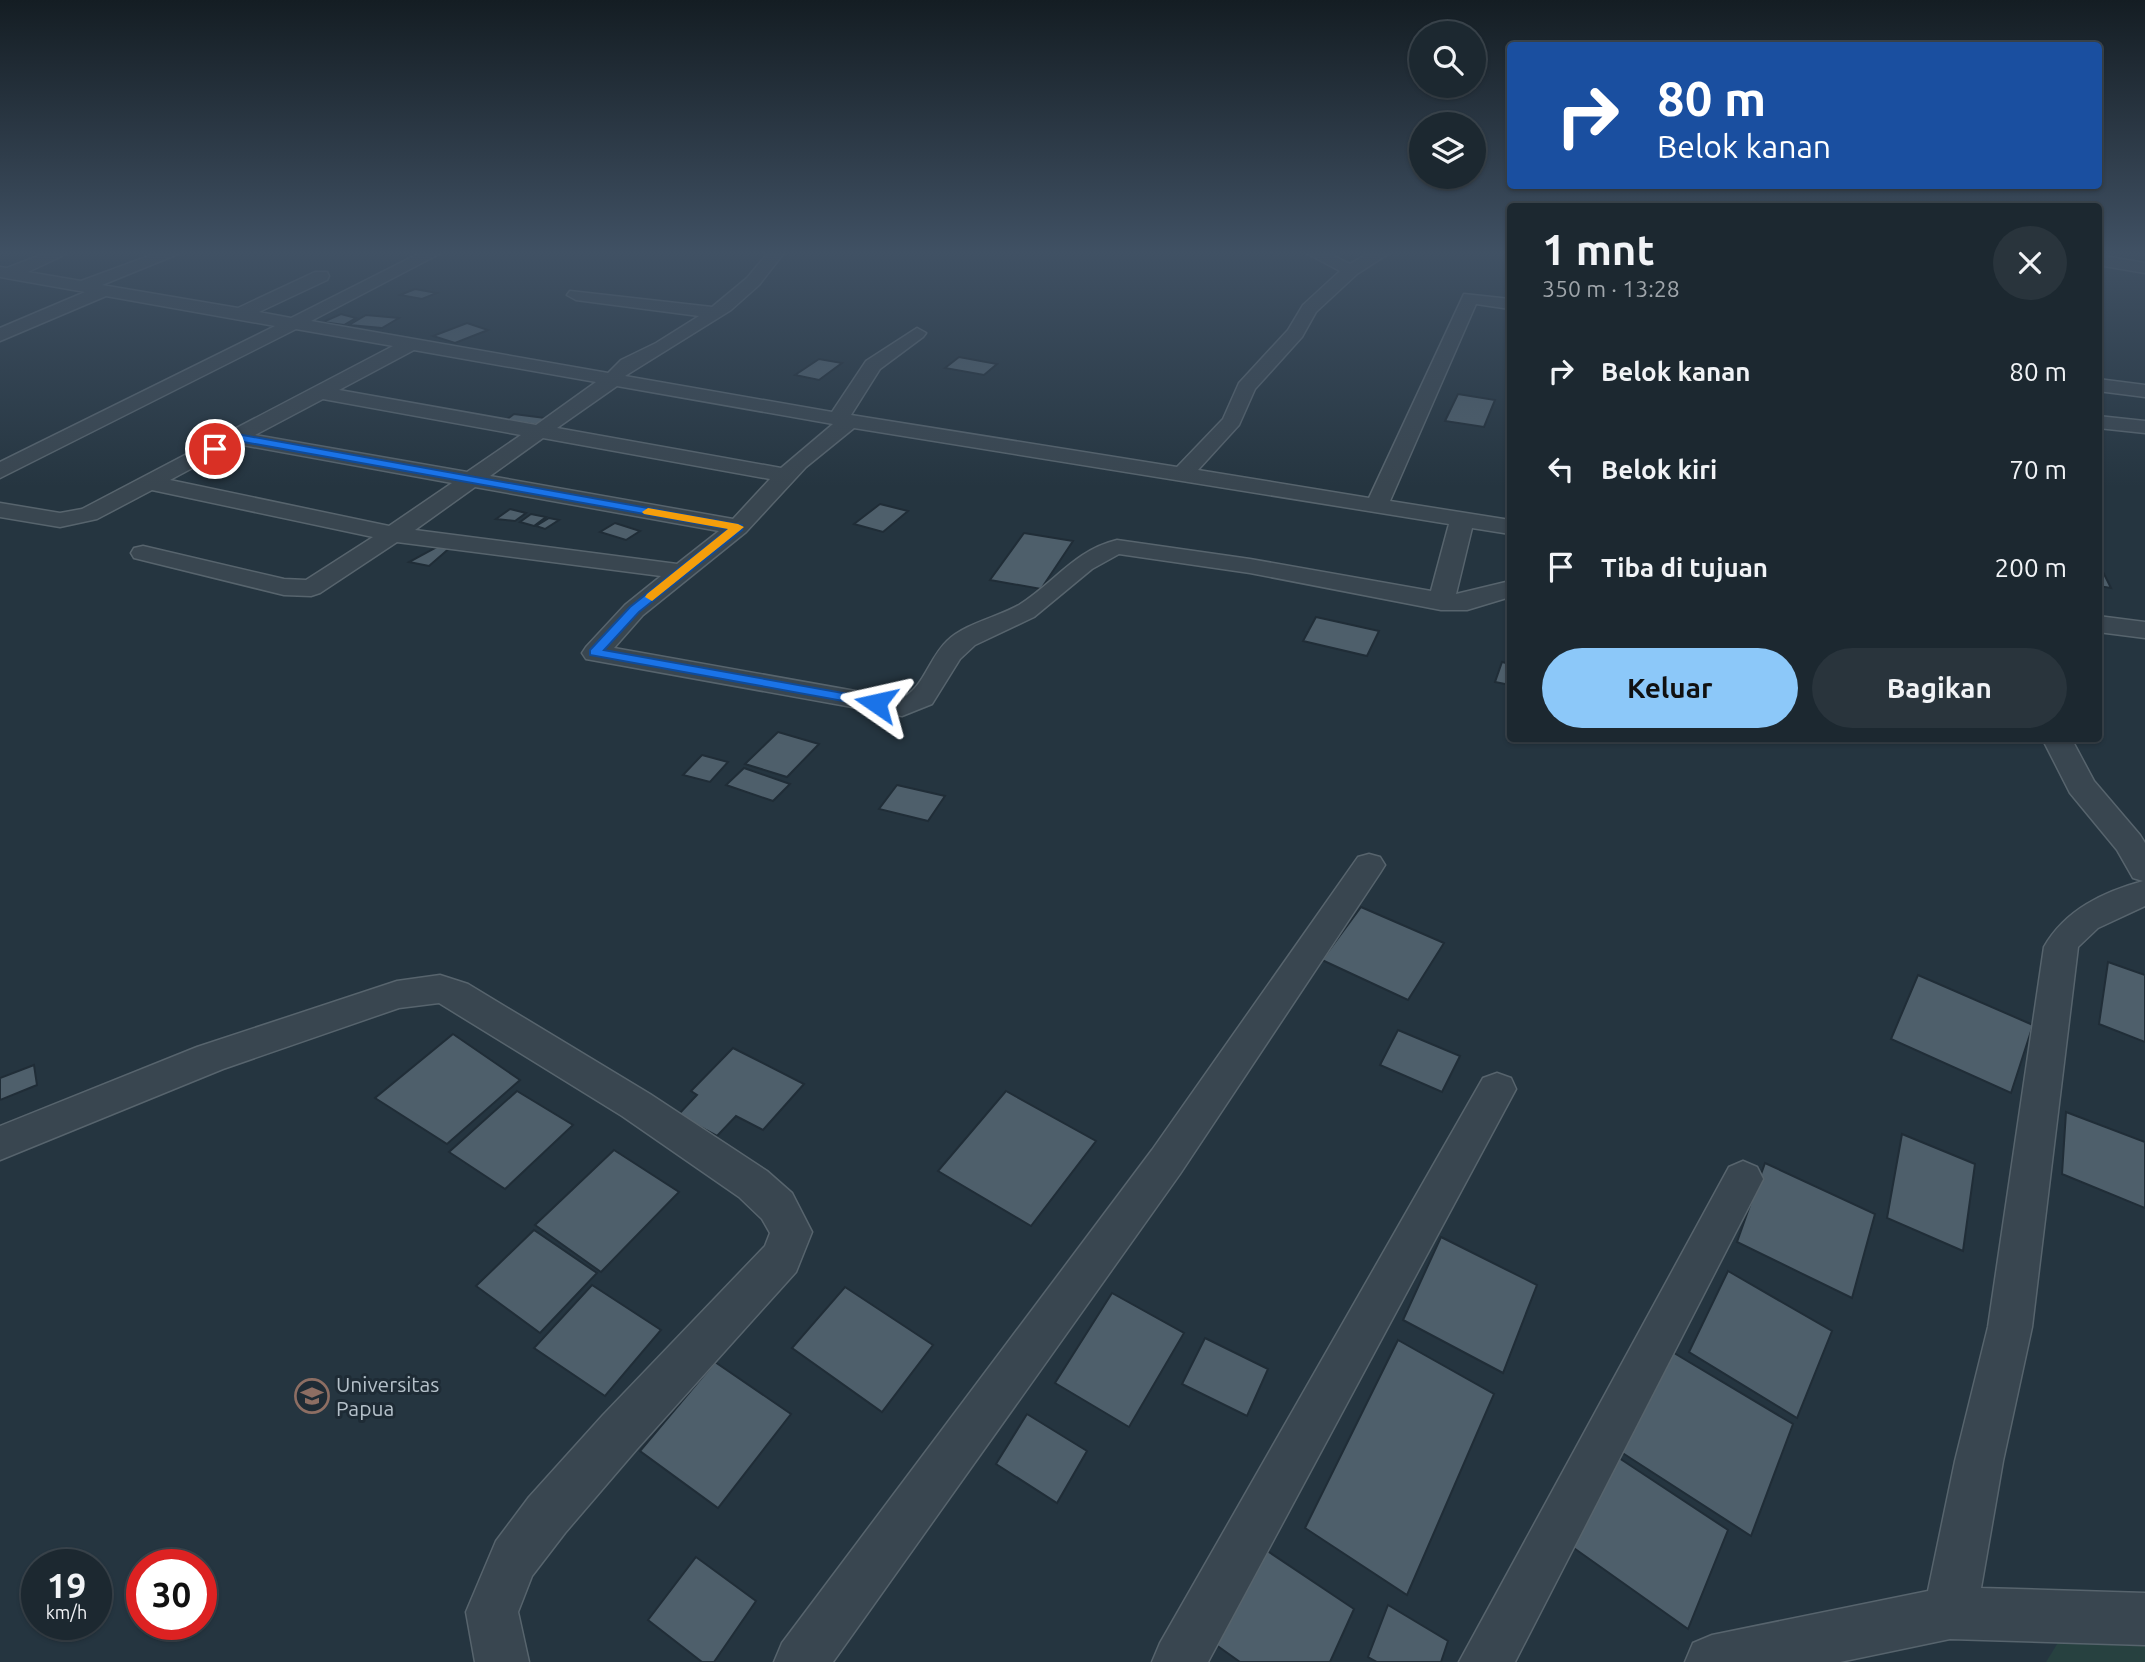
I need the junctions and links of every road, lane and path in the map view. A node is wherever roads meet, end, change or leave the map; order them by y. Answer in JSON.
{"nodes":[{"id":1,"x":277,"y":332,"type":"edge"},
{"id":2,"x":347,"y":332,"type":"edge"},
{"id":3,"x":684,"y":332,"type":"edge"},
{"id":4,"x":1297,"y":332,"type":"edge"},
{"id":5,"x":1456,"y":332,"type":"edge"},
{"id":6,"x":917,"y":333,"type":"dead end"},
{"id":7,"x":414,"y":344,"type":"junction"},
{"id":8,"x":614,"y":379,"type":"junction"},
{"id":9,"x":2102,"y":386,"type":"edge"},
{"id":10,"x":2145,"y":391,"type":"edge"},
{"id":11,"x":322,"y":393,"type":"junction"},
{"id":12,"x":844,"y":420,"type":"junction"},
{"id":13,"x":2102,"y":423,"type":"edge"},
{"id":14,"x":2145,"y":428,"type":"edge"},
{"id":15,"x":537,"y":433,"type":"junction"},
{"id":16,"x":237,"y":438,"type":"junction"},
{"id":17,"x":0,"y":471,"type":"edge"},
{"id":18,"x":1182,"y":474,"type":"junction"},
{"id":19,"x":785,"y":475,"type":"junction"},
{"id":20,"x":470,"y":481,"type":"junction"},
{"id":21,"x":151,"y":483,"type":"junction"},
{"id":22,"x":1377,"y":505,"type":"junction"},
{"id":23,"x":0,"y":510,"type":"edge"},
{"id":24,"x":1462,"y":519,"type":"junction"},
{"id":25,"x":1507,"y":526,"type":"edge"},
{"id":26,"x":738,"y":527,"type":"junction"},
{"id":27,"x":394,"y":534,"type":"junction"},
{"id":28,"x":143,"y":553,"type":"dead end"},
{"id":29,"x":685,"y":572,"type":"junction"},
{"id":30,"x":1507,"y":590,"type":"edge"},
{"id":31,"x":1441,"y":602,"type":"junction"},
{"id":32,"x":2102,"y":625,"type":"edge"},
{"id":33,"x":2145,"y":631,"type":"edge"},
{"id":34,"x":2058,"y":742,"type":"edge"},
{"id":35,"x":1369,"y":864,"type":"dead end"},
{"id":36,"x":2145,"y":870,"type":"edge"},
{"id":37,"x":2145,"y":892,"type":"edge"},
{"id":38,"x":1497,"y":1089,"type":"dead end"},
{"id":39,"x":0,"y":1143,"type":"edge"},
{"id":40,"x":1743,"y":1179,"type":"dead end"},
{"id":41,"x":1950,"y":1613,"type":"junction"},
{"id":42,"x":2145,"y":1619,"type":"edge"},
{"id":43,"x":502,"y":1662,"type":"edge"},
{"id":44,"x":801,"y":1662,"type":"edge"},
{"id":45,"x":1180,"y":1662,"type":"edge"},
{"id":46,"x":1486,"y":1662,"type":"edge"},
{"id":47,"x":1712,"y":1662,"type":"edge"}],
"edges":[{"from":1,"to":17,"type":"street"},
{"from":2,"to":7,"type":"street"},
{"from":3,"to":8,"type":"street"},
{"from":4,"to":18,"type":"street"},
{"from":5,"to":22,"type":"street"},
{"from":6,"to":12,"type":"street"},
{"from":7,"to":8,"type":"street"},
{"from":7,"to":11,"type":"street"},
{"from":8,"to":12,"type":"street"},
{"from":8,"to":15,"type":"street"},
{"from":9,"to":10,"type":"street"},
{"from":11,"to":15,"type":"street"},
{"from":11,"to":16,"type":"street"},
{"from":12,"to":18,"type":"street"},
{"from":12,"to":19,"type":"street"},
{"from":13,"to":14,"type":"street"},
{"from":15,"to":19,"type":"street"},
{"from":15,"to":20,"type":"street"},
{"from":16,"to":20,"type":"street"},
{"from":16,"to":21,"type":"street"},
{"from":18,"to":22,"type":"street"},
{"from":19,"to":26,"type":"street"},
{"from":20,"to":26,"type":"street"},
{"from":20,"to":27,"type":"street"},
{"from":21,"to":23,"type":"street"},
{"from":21,"to":27,"type":"street"},
{"from":22,"to":24,"type":"street"},
{"from":24,"to":25,"type":"street"},
{"from":24,"to":31,"type":"street"},
{"from":26,"to":29,"type":"street"},
{"from":27,"to":28,"type":"street"},
{"from":27,"to":29,"type":"street"},
{"from":29,"to":31,"type":"street"},
{"from":30,"to":31,"type":"street"},
{"from":32,"to":33,"type":"street"},
{"from":34,"to":36,"type":"street"},
{"from":35,"to":44,"type":"street"},
{"from":37,"to":41,"type":"street"},
{"from":38,"to":45,"type":"street"},
{"from":39,"to":43,"type":"street"},
{"from":40,"to":46,"type":"street"},
{"from":41,"to":42,"type":"street"},
{"from":41,"to":47,"type":"street"}]}
